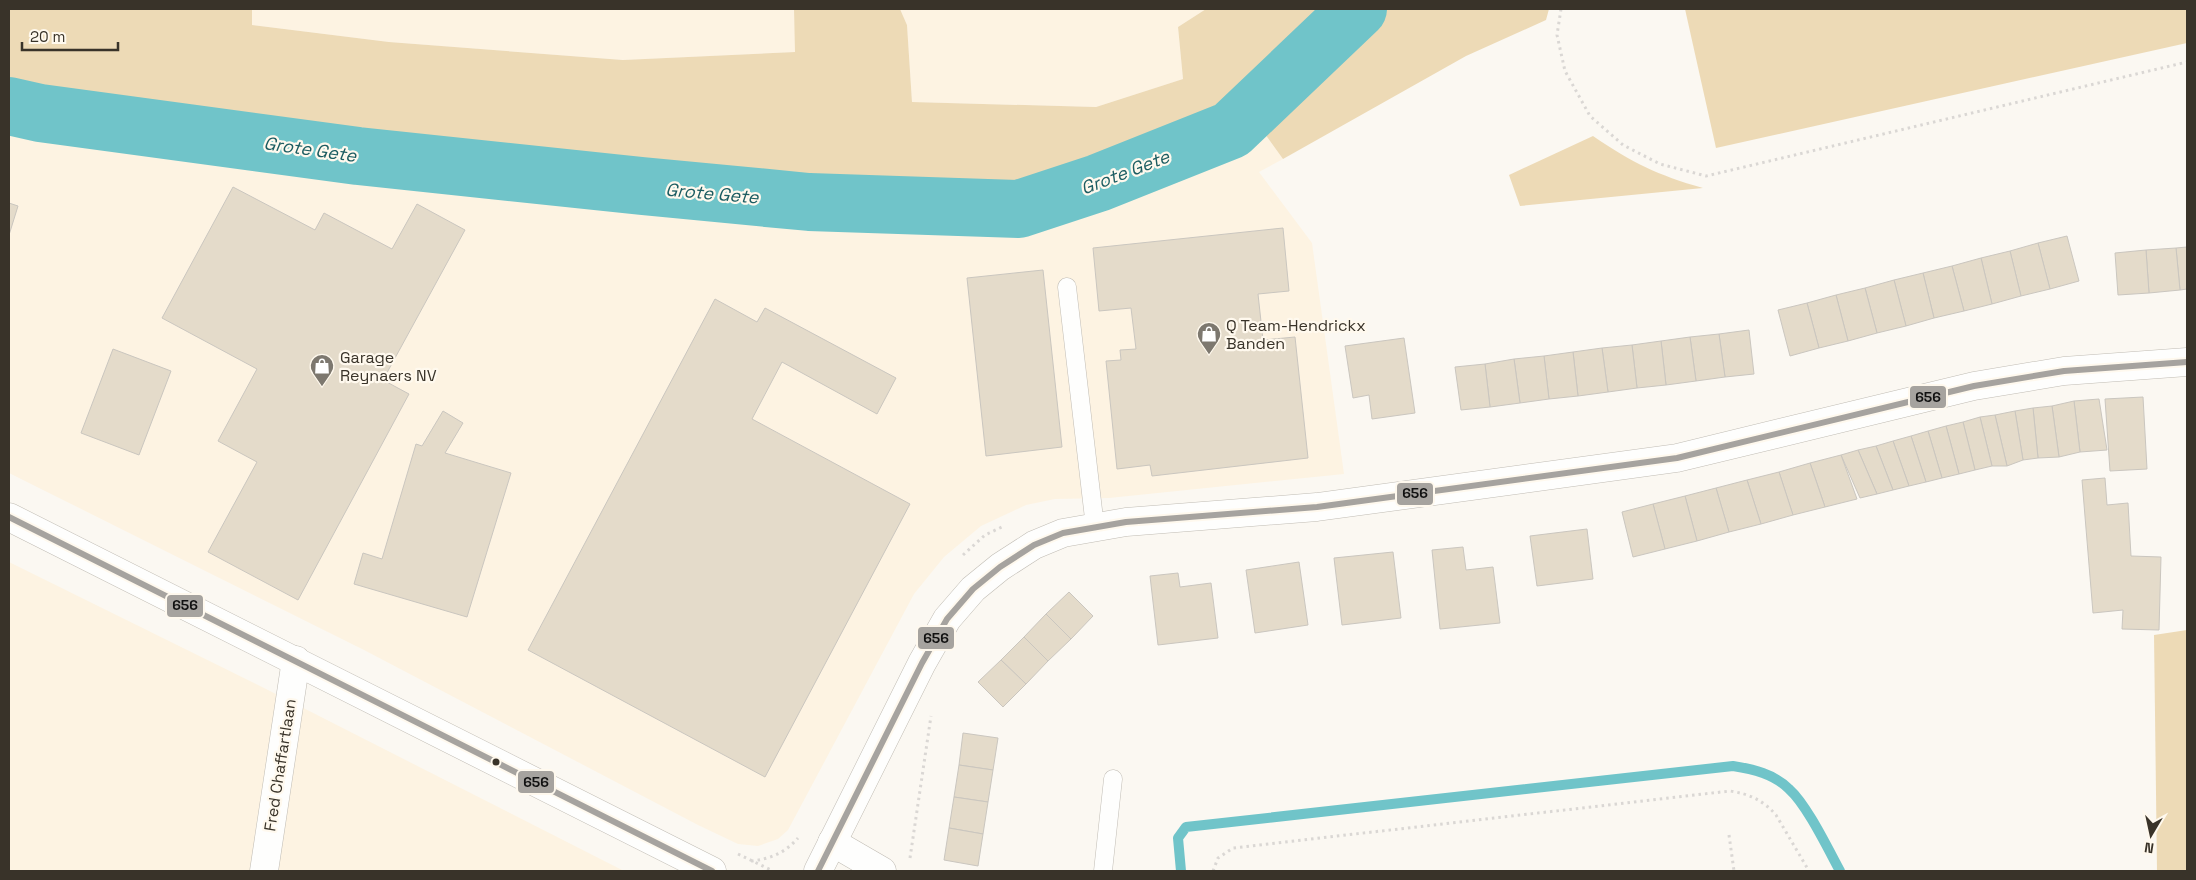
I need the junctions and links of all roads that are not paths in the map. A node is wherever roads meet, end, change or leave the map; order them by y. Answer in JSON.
{"nodes":[{"id":1,"x":1067,"y":287,"type":"dead end"},
{"id":2,"x":2187,"y":362,"type":"edge"},
{"id":3,"x":9,"y":517,"type":"edge"},
{"id":4,"x":1095,"y":528,"type":"junction"},
{"id":5,"x":296,"y":660,"type":"junction"},
{"id":6,"x":1113,"y":780,"type":"dead end"},
{"id":7,"x":832,"y":842,"type":"junction"},
{"id":8,"x":264,"y":871,"type":"edge"},
{"id":9,"x":712,"y":871,"type":"edge"},
{"id":10,"x":818,"y":871,"type":"edge"},
{"id":11,"x":882,"y":871,"type":"edge"},
{"id":12,"x":1103,"y":871,"type":"edge"}],
"edges":[{"from":1,"to":4,"type":"lane"},
{"from":2,"to":4,"type":"street"},
{"from":3,"to":5,"type":"street"},
{"from":4,"to":7,"type":"street"},
{"from":5,"to":8,"type":"street","name":"Fred Chaffartlaan"},
{"from":5,"to":9,"type":"street"},
{"from":6,"to":12,"type":"lane"},
{"from":7,"to":10,"type":"street"},
{"from":7,"to":11,"type":"street"}]}
